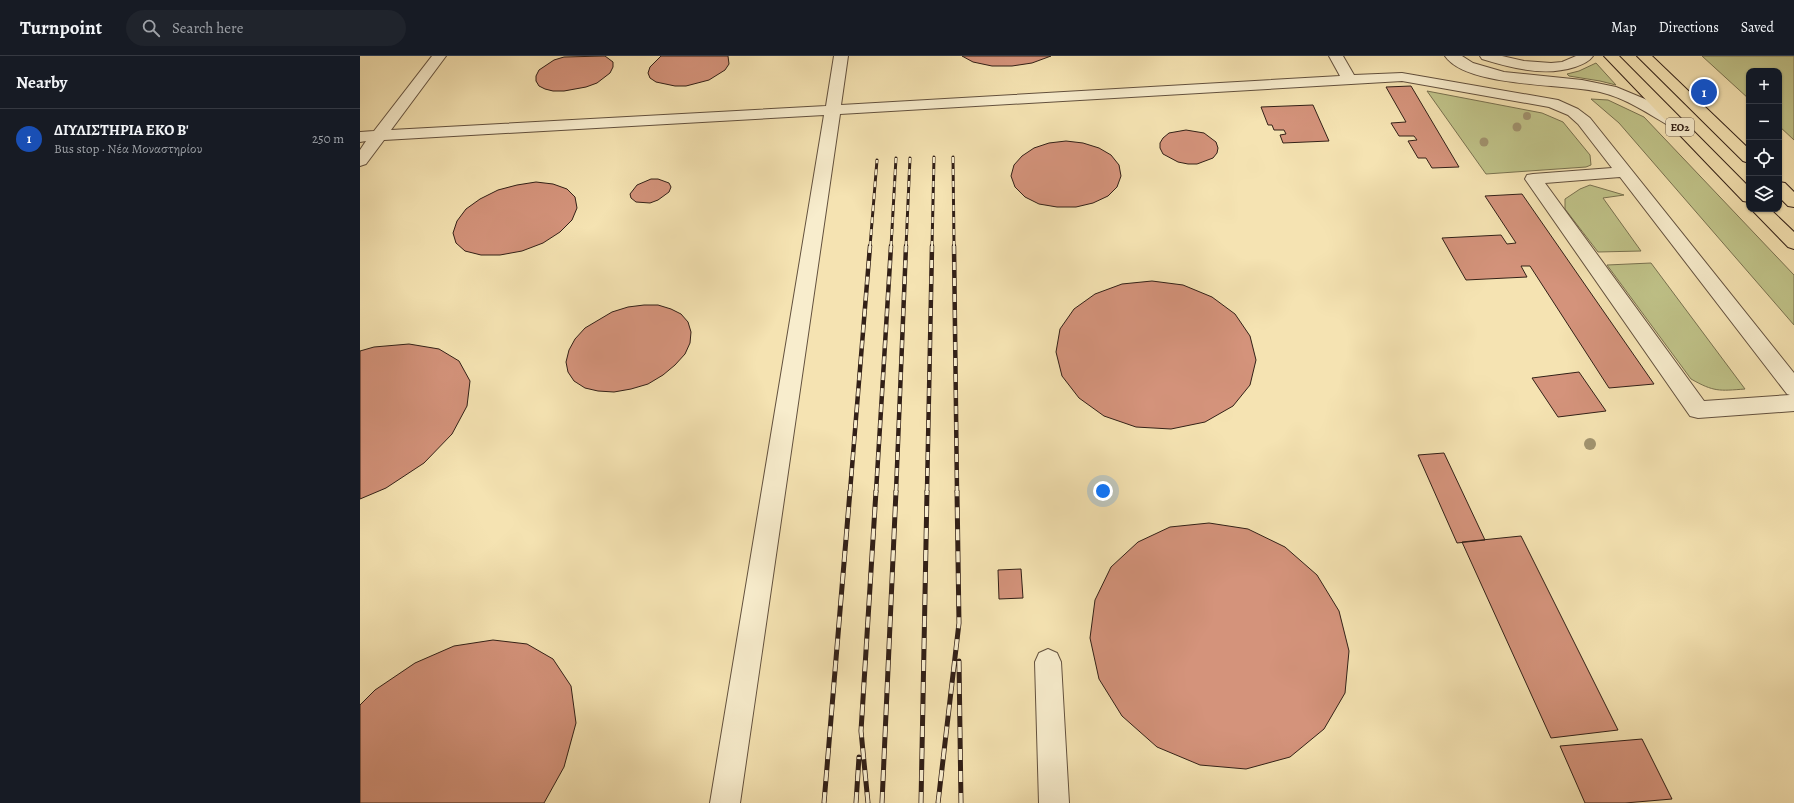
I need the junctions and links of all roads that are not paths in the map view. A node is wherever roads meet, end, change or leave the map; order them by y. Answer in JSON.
{"nodes":[{"id":1,"x":439,"y":56,"type":"edge"},
{"id":2,"x":841,"y":56,"type":"edge"},
{"id":3,"x":1336,"y":56,"type":"edge"},
{"id":4,"x":1452,"y":56,"type":"edge"},
{"id":5,"x":1487,"y":56,"type":"edge"},
{"id":6,"x":1586,"y":56,"type":"edge"},
{"id":7,"x":1611,"y":56,"type":"edge"},
{"id":8,"x":1644,"y":56,"type":"edge"},
{"id":9,"x":1349,"y":80,"type":"junction"},
{"id":10,"x":833,"y":109,"type":"junction"},
{"id":11,"x":1677,"y":124,"type":"junction"},
{"id":12,"x":379,"y":136,"type":"junction"},
{"id":13,"x":360,"y":137,"type":"edge"},
{"id":14,"x":1746,"y":155,"type":"edge"},
{"id":15,"x":360,"y":161,"type":"edge"},
{"id":16,"x":1625,"y":172,"type":"junction"},
{"id":17,"x":1782,"y":190,"type":"edge"},
{"id":18,"x":1746,"y":194,"type":"edge"},
{"id":19,"x":1794,"y":202,"type":"edge"},
{"id":20,"x":1763,"y":212,"type":"edge"},
{"id":21,"x":1794,"y":243,"type":"edge"},
{"id":22,"x":1794,"y":388,"type":"edge"},
{"id":23,"x":1794,"y":403,"type":"edge"},
{"id":24,"x":1048,"y":662,"type":"dead end"},
{"id":25,"x":725,"y":803,"type":"edge"},
{"id":26,"x":1054,"y":803,"type":"edge"}],
"edges":[{"from":1,"to":12,"type":"lane"},
{"from":2,"to":10,"type":"lane"},
{"from":3,"to":9,"type":"lane"},
{"from":4,"to":11,"type":"lane"},
{"from":5,"to":6,"type":"lane"},
{"from":7,"to":11,"type":"main road","number":"ΕΟ2"},
{"from":8,"to":14,"type":"main road","number":"ΕΟ2"},
{"from":9,"to":10,"type":"lane"},
{"from":9,"to":16,"type":"lane"},
{"from":10,"to":12,"type":"lane"},
{"from":10,"to":25,"type":"lane"},
{"from":11,"to":18,"type":"main road","number":"ΕΟ2"},
{"from":12,"to":13,"type":"lane"},
{"from":12,"to":15,"type":"lane"},
{"from":16,"to":22,"type":"lane"},
{"from":16,"to":23,"type":"lane"},
{"from":17,"to":19,"type":"main road"},
{"from":20,"to":21,"type":"main road"},
{"from":24,"to":26,"type":"lane"}]}
